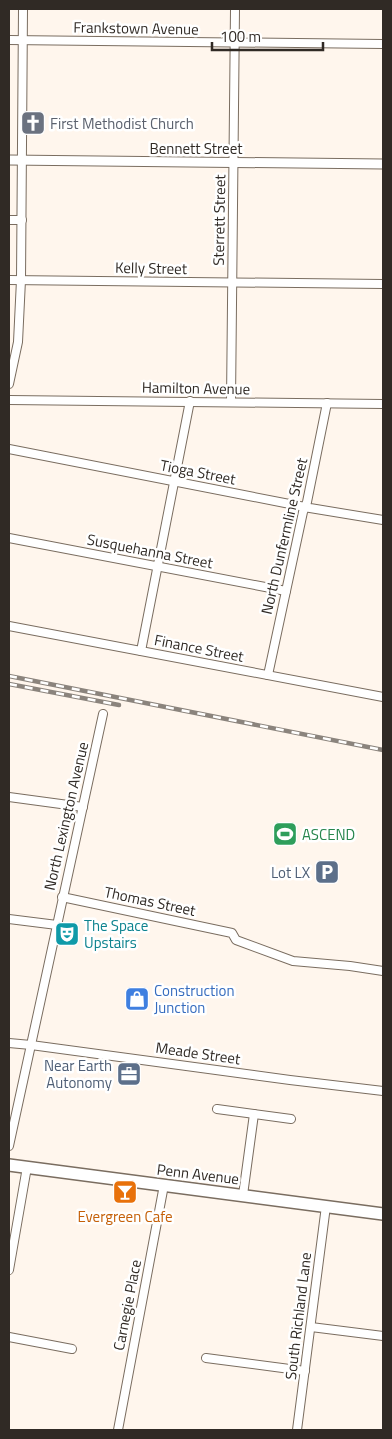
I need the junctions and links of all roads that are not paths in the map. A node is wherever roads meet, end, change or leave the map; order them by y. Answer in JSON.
{"nodes":[{"id":1,"x":23,"y":9,"type":"edge"},
{"id":2,"x":235,"y":9,"type":"edge"},
{"id":3,"x":9,"y":40,"type":"edge"},
{"id":4,"x":23,"y":41,"type":"junction"},
{"id":5,"x":234,"y":43,"type":"junction"},
{"id":6,"x":383,"y":44,"type":"edge"},
{"id":7,"x":9,"y":160,"type":"edge"},
{"id":8,"x":22,"y":160,"type":"junction"},
{"id":9,"x":234,"y":162,"type":"junction"},
{"id":10,"x":383,"y":164,"type":"edge"},
{"id":11,"x":9,"y":220,"type":"edge"},
{"id":12,"x":22,"y":220,"type":"junction"},
{"id":13,"x":9,"y":280,"type":"edge"},
{"id":14,"x":21,"y":280,"type":"junction"},
{"id":15,"x":232,"y":283,"type":"junction"},
{"id":16,"x":383,"y":284,"type":"edge"},
{"id":17,"x":9,"y":384,"type":"edge"},
{"id":18,"x":9,"y":400,"type":"edge"},
{"id":19,"x":190,"y":401,"type":"junction"},
{"id":20,"x":231,"y":402,"type":"junction"},
{"id":21,"x":327,"y":403,"type":"junction"},
{"id":22,"x":383,"y":404,"type":"edge"},
{"id":23,"x":9,"y":449,"type":"edge"},
{"id":24,"x":174,"y":481,"type":"junction"},
{"id":25,"x":305,"y":507,"type":"junction"},
{"id":26,"x":383,"y":520,"type":"edge"},
{"id":27,"x":9,"y":538,"type":"edge"},
{"id":28,"x":157,"y":566,"type":"junction"},
{"id":29,"x":286,"y":591,"type":"junction"},
{"id":30,"x":9,"y":626,"type":"edge"},
{"id":31,"x":141,"y":651,"type":"junction"},
{"id":32,"x":268,"y":675,"type":"junction"},
{"id":33,"x":383,"y":697,"type":"edge"},
{"id":34,"x":103,"y":714,"type":"dead end"},
{"id":35,"x":9,"y":796,"type":"edge"},
{"id":36,"x":83,"y":807,"type":"junction"},
{"id":37,"x":62,"y":897,"type":"junction"},
{"id":38,"x":9,"y":919,"type":"edge"},
{"id":39,"x":57,"y":925,"type":"junction"},
{"id":40,"x":383,"y":971,"type":"edge"},
{"id":41,"x":9,"y":1043,"type":"edge"},
{"id":42,"x":31,"y":1045,"type":"junction"},
{"id":43,"x":383,"y":1091,"type":"edge"},
{"id":44,"x":217,"y":1109,"type":"dead end"},
{"id":45,"x":254,"y":1114,"type":"junction"},
{"id":46,"x":291,"y":1119,"type":"dead end"},
{"id":47,"x":9,"y":1146,"type":"edge"},
{"id":48,"x":9,"y":1165,"type":"edge"},
{"id":49,"x":27,"y":1167,"type":"junction"},
{"id":50,"x":164,"y":1185,"type":"junction"},
{"id":51,"x":244,"y":1195,"type":"junction"},
{"id":52,"x":326,"y":1206,"type":"junction"},
{"id":53,"x":383,"y":1214,"type":"edge"},
{"id":54,"x":9,"y":1270,"type":"edge"},
{"id":55,"x":311,"y":1327,"type":"junction"},
{"id":56,"x":383,"y":1336,"type":"edge"},
{"id":57,"x":9,"y":1337,"type":"edge"},
{"id":58,"x":72,"y":1349,"type":"dead end"},
{"id":59,"x":206,"y":1358,"type":"dead end"},
{"id":60,"x":305,"y":1371,"type":"junction"},
{"id":61,"x":118,"y":1430,"type":"edge"},
{"id":62,"x":297,"y":1430,"type":"edge"}],
"edges":[{"from":1,"to":4,"type":"street"},
{"from":2,"to":5,"type":"street","name":"Sterrett Street"},
{"from":3,"to":4,"type":"street","name":"Frankstown Avenue"},
{"from":4,"to":5,"type":"street","name":"Frankstown Avenue"},
{"from":4,"to":8,"type":"street"},
{"from":5,"to":6,"type":"street","name":"Frankstown Avenue"},
{"from":5,"to":9,"type":"street","name":"Sterrett Street"},
{"from":7,"to":8,"type":"main road","name":"Bennett Street"},
{"from":8,"to":9,"type":"main road","name":"Bennett Street"},
{"from":8,"to":12,"type":"street"},
{"from":9,"to":10,"type":"main road","name":"Bennett Street"},
{"from":9,"to":15,"type":"street","name":"Sterrett Street"},
{"from":11,"to":12,"type":"street"},
{"from":12,"to":14,"type":"street"},
{"from":13,"to":14,"type":"street","name":"Kelly Street"},
{"from":14,"to":15,"type":"street","name":"Kelly Street"},
{"from":14,"to":17,"type":"street"},
{"from":15,"to":16,"type":"street","name":"Kelly Street"},
{"from":15,"to":20,"type":"street","name":"Sterrett Street"},
{"from":18,"to":19,"type":"street","name":"Hamilton Avenue"},
{"from":19,"to":20,"type":"street","name":"Hamilton Avenue"},
{"from":19,"to":24,"type":"street"},
{"from":20,"to":21,"type":"street","name":"Hamilton Avenue"},
{"from":21,"to":22,"type":"street","name":"Hamilton Avenue"},
{"from":21,"to":25,"type":"street","name":"North Dunfermline Street"},
{"from":23,"to":24,"type":"street","name":"Tioga Street"},
{"from":24,"to":25,"type":"street","name":"Tioga Street"},
{"from":24,"to":28,"type":"street"},
{"from":25,"to":26,"type":"street","name":"Tioga Street"},
{"from":25,"to":29,"type":"street","name":"North Dunfermline Street"},
{"from":27,"to":28,"type":"street","name":"Susquehanna Street"},
{"from":28,"to":29,"type":"street","name":"Susquehanna Street"},
{"from":28,"to":31,"type":"street"},
{"from":29,"to":32,"type":"street","name":"North Dunfermline Street"},
{"from":30,"to":31,"type":"street","name":"Finance Street"},
{"from":31,"to":32,"type":"street","name":"Finance Street"},
{"from":32,"to":33,"type":"street","name":"Finance Street"},
{"from":34,"to":36,"type":"street","name":"North Lexington Avenue"},
{"from":35,"to":36,"type":"street"},
{"from":36,"to":37,"type":"street","name":"North Lexington Avenue"},
{"from":37,"to":39,"type":"street","name":"North Lexington Avenue"},
{"from":37,"to":40,"type":"street","name":"Thomas Street"},
{"from":38,"to":39,"type":"street"},
{"from":39,"to":42,"type":"street","name":"North Lexington Avenue"},
{"from":41,"to":42,"type":"street","name":"Meade Street"},
{"from":42,"to":43,"type":"street","name":"Meade Street"},
{"from":42,"to":47,"type":"street","name":"North Lexington Avenue"},
{"from":44,"to":45,"type":"street"},
{"from":45,"to":46,"type":"street"},
{"from":45,"to":51,"type":"street"},
{"from":48,"to":49,"type":"highway","name":"Penn Avenue"},
{"from":49,"to":50,"type":"highway","name":"Penn Avenue"},
{"from":49,"to":54,"type":"street"},
{"from":50,"to":51,"type":"highway","name":"Penn Avenue"},
{"from":50,"to":61,"type":"street","name":"Carnegie Place"},
{"from":51,"to":52,"type":"highway","name":"Penn Avenue"},
{"from":52,"to":53,"type":"highway","name":"Penn Avenue"},
{"from":52,"to":55,"type":"street","name":"South Richland Lane"},
{"from":55,"to":56,"type":"street"},
{"from":55,"to":60,"type":"street","name":"South Richland Lane"},
{"from":57,"to":58,"type":"street"},
{"from":59,"to":60,"type":"street"},
{"from":60,"to":62,"type":"street","name":"South Richland Lane"}]}
